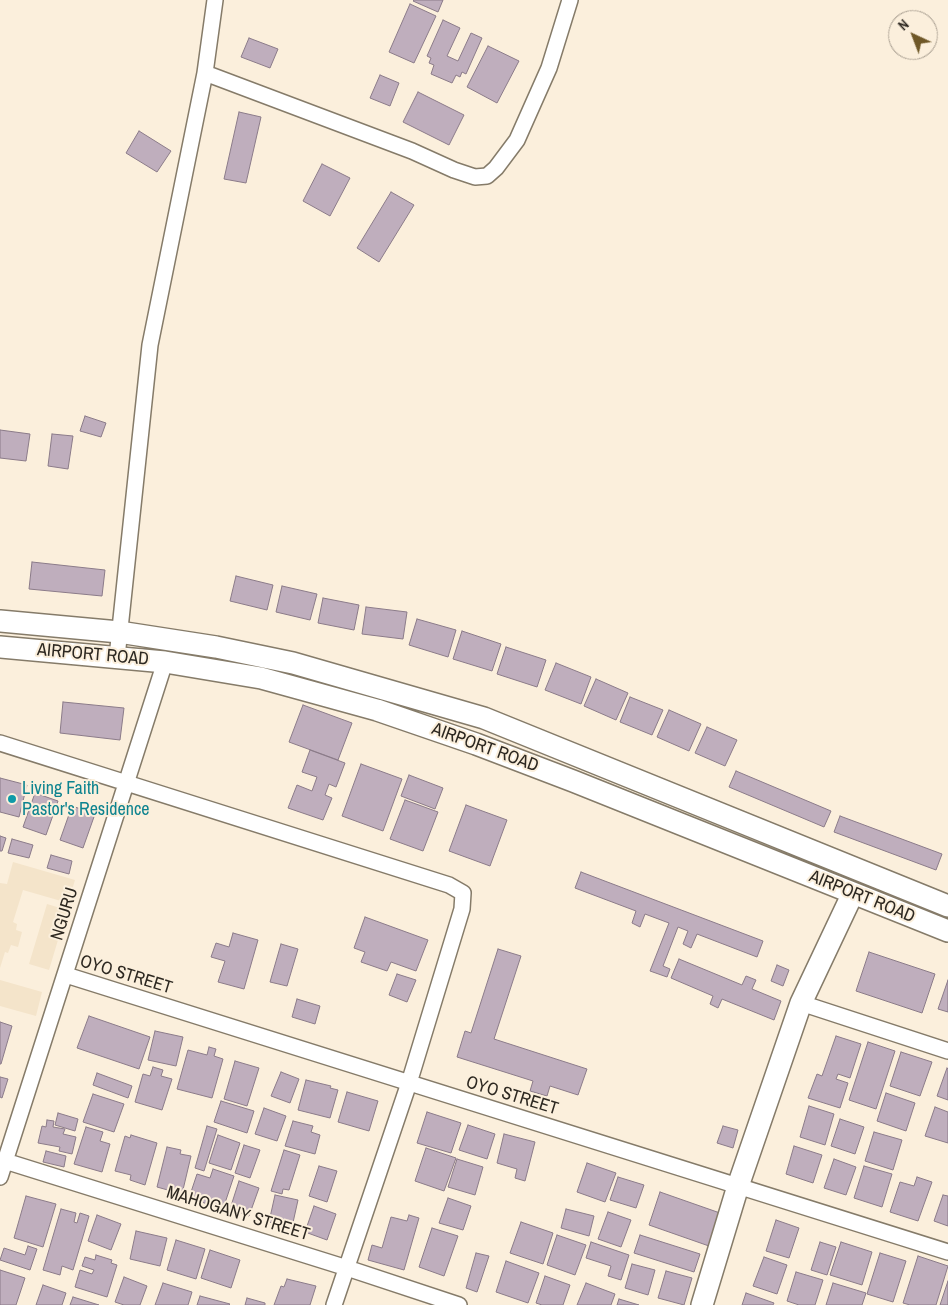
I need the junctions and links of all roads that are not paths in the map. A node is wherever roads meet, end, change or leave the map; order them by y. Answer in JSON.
{"nodes":[{"id":1,"x":215,"y":0,"type":"edge"},
{"id":2,"x":570,"y":0,"type":"edge"},
{"id":3,"x":205,"y":73,"type":"junction"},
{"id":4,"x":0,"y":621,"type":"edge"},
{"id":5,"x":120,"y":632,"type":"junction"},
{"id":6,"x":0,"y":647,"type":"edge"},
{"id":7,"x":117,"y":657,"type":"junction"},
{"id":8,"x":165,"y":662,"type":"junction"},
{"id":9,"x":0,"y":743,"type":"edge"},
{"id":10,"x":126,"y":783,"type":"junction"},
{"id":11,"x":853,"y":894,"type":"junction"},
{"id":12,"x":948,"y":906,"type":"edge"},
{"id":13,"x":948,"y":931,"type":"edge"},
{"id":14,"x":66,"y":975,"type":"junction"},
{"id":15,"x":801,"y":1004,"type":"junction"},
{"id":16,"x":948,"y":1052,"type":"edge"},
{"id":17,"x":409,"y":1083,"type":"junction"},
{"id":18,"x":5,"y":1161,"type":"junction"},
{"id":19,"x":0,"y":1177,"type":"edge"},
{"id":20,"x":738,"y":1186,"type":"junction"},
{"id":21,"x":948,"y":1252,"type":"edge"},
{"id":22,"x":347,"y":1268,"type":"junction"},
{"id":23,"x":334,"y":1305,"type":"edge"},
{"id":24,"x":459,"y":1305,"type":"edge"},
{"id":25,"x":702,"y":1305,"type":"edge"}],
"edges":[{"from":1,"to":3,"type":"street"},
{"from":2,"to":3,"type":"street"},
{"from":3,"to":5,"type":"street"},
{"from":4,"to":5,"type":"main road","name":"AIRPORT ROAD"},
{"from":5,"to":7,"type":"street"},
{"from":5,"to":12,"type":"main road","name":"AIRPORT ROAD"},
{"from":6,"to":7,"type":"main road","name":"AIRPORT ROAD"},
{"from":7,"to":8,"type":"main road","name":"AIRPORT ROAD"},
{"from":8,"to":10,"type":"street","name":"NGURU"},
{"from":8,"to":11,"type":"main road","name":"AIRPORT ROAD"},
{"from":9,"to":10,"type":"street"},
{"from":10,"to":14,"type":"street","name":"NGURU"},
{"from":10,"to":17,"type":"street"},
{"from":11,"to":13,"type":"main road","name":"AIRPORT ROAD"},
{"from":11,"to":15,"type":"main road"},
{"from":14,"to":17,"type":"street","name":"OYO STREET"},
{"from":14,"to":18,"type":"street","name":"NGURU"},
{"from":15,"to":16,"type":"street"},
{"from":15,"to":20,"type":"main road"},
{"from":17,"to":20,"type":"street","name":"OYO STREET"},
{"from":17,"to":22,"type":"street"},
{"from":18,"to":19,"type":"street","name":"NGURU"},
{"from":18,"to":22,"type":"street","name":"MAHOGANY STREET"},
{"from":20,"to":21,"type":"street","name":"OYO STREET"},
{"from":20,"to":25,"type":"main road"},
{"from":22,"to":23,"type":"street"},
{"from":22,"to":24,"type":"street","name":"MAHOGANY STREET"}]}
